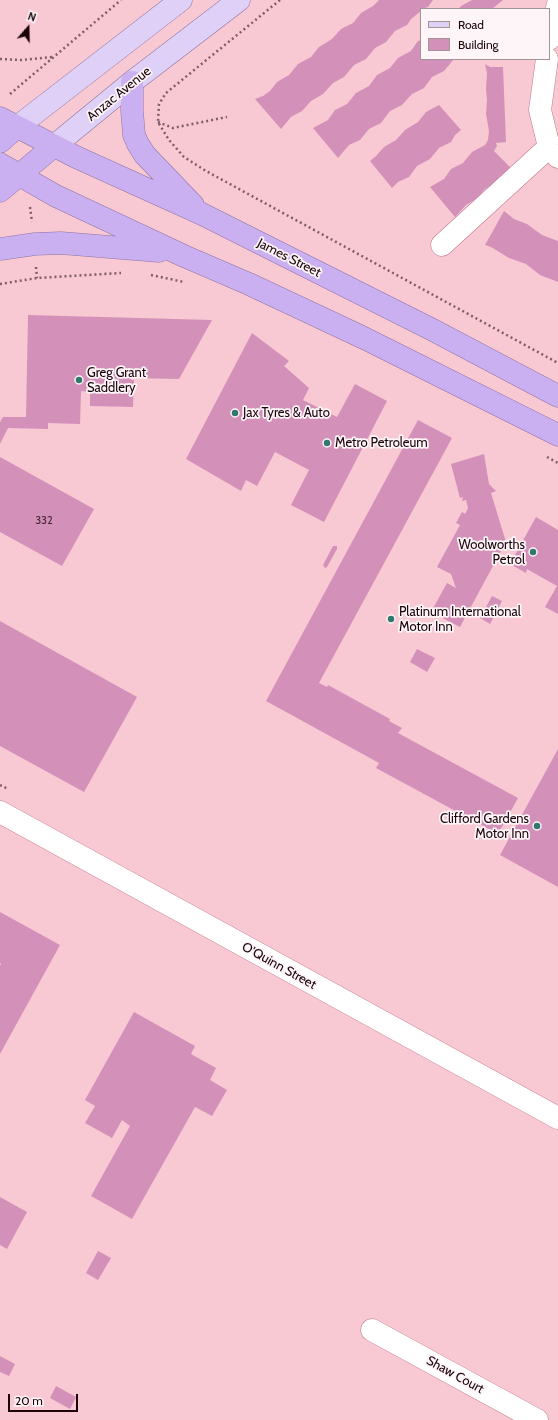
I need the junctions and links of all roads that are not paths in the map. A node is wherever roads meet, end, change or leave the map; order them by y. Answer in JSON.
{"nodes":[{"id":1,"x":181,"y":0,"type":"edge"},
{"id":2,"x":239,"y":0,"type":"edge"},
{"id":3,"x":558,"y":4,"type":"edge"},
{"id":4,"x":550,"y":35,"type":"edge"},
{"id":5,"x":547,"y":60,"type":"edge"},
{"id":6,"x":132,"y":82,"type":"junction"},
{"id":7,"x":8,"y":122,"type":"edge"},
{"id":8,"x":0,"y":142,"type":"edge"},
{"id":9,"x":54,"y":146,"type":"junction"},
{"id":10,"x":554,"y":152,"type":"edge"},
{"id":11,"x":0,"y":164,"type":"edge"},
{"id":12,"x":19,"y":175,"type":"junction"},
{"id":13,"x":0,"y":191,"type":"edge"},
{"id":14,"x":202,"y":214,"type":"junction"},
{"id":15,"x":442,"y":245,"type":"dead end"},
{"id":16,"x":0,"y":249,"type":"edge"},
{"id":17,"x":176,"y":252,"type":"junction"},
{"id":18,"x":558,"y":396,"type":"edge"},
{"id":19,"x":558,"y":435,"type":"edge"},
{"id":20,"x":0,"y":812,"type":"edge"},
{"id":21,"x":558,"y":1118,"type":"edge"},
{"id":22,"x":372,"y":1330,"type":"dead end"},
{"id":23,"x":537,"y":1420,"type":"edge"}],
"edges":[{"from":1,"to":7,"type":"main road"},
{"from":2,"to":6,"type":"main road","name":"Anzac Avenue"},
{"from":3,"to":4,"type":"street"},
{"from":5,"to":10,"type":"street"},
{"from":6,"to":9,"type":"main road","name":"Anzac Avenue"},
{"from":6,"to":14,"type":"highway"},
{"from":7,"to":8,"type":"highway"},
{"from":7,"to":9,"type":"highway","name":"James Street"},
{"from":9,"to":12,"type":"highway","name":"Anzac Avenue"},
{"from":9,"to":14,"type":"highway","name":"James Street"},
{"from":10,"to":15,"type":"street"},
{"from":11,"to":12,"type":"highway"},
{"from":12,"to":13,"type":"highway","name":"Anzac Avenue"},
{"from":12,"to":17,"type":"highway"},
{"from":14,"to":18,"type":"highway","name":"James Street"},
{"from":16,"to":17,"type":"highway"},
{"from":17,"to":19,"type":"highway"},
{"from":20,"to":21,"type":"street","name":"O'Quinn Street"},
{"from":22,"to":23,"type":"street","name":"Shaw Court"}]}
